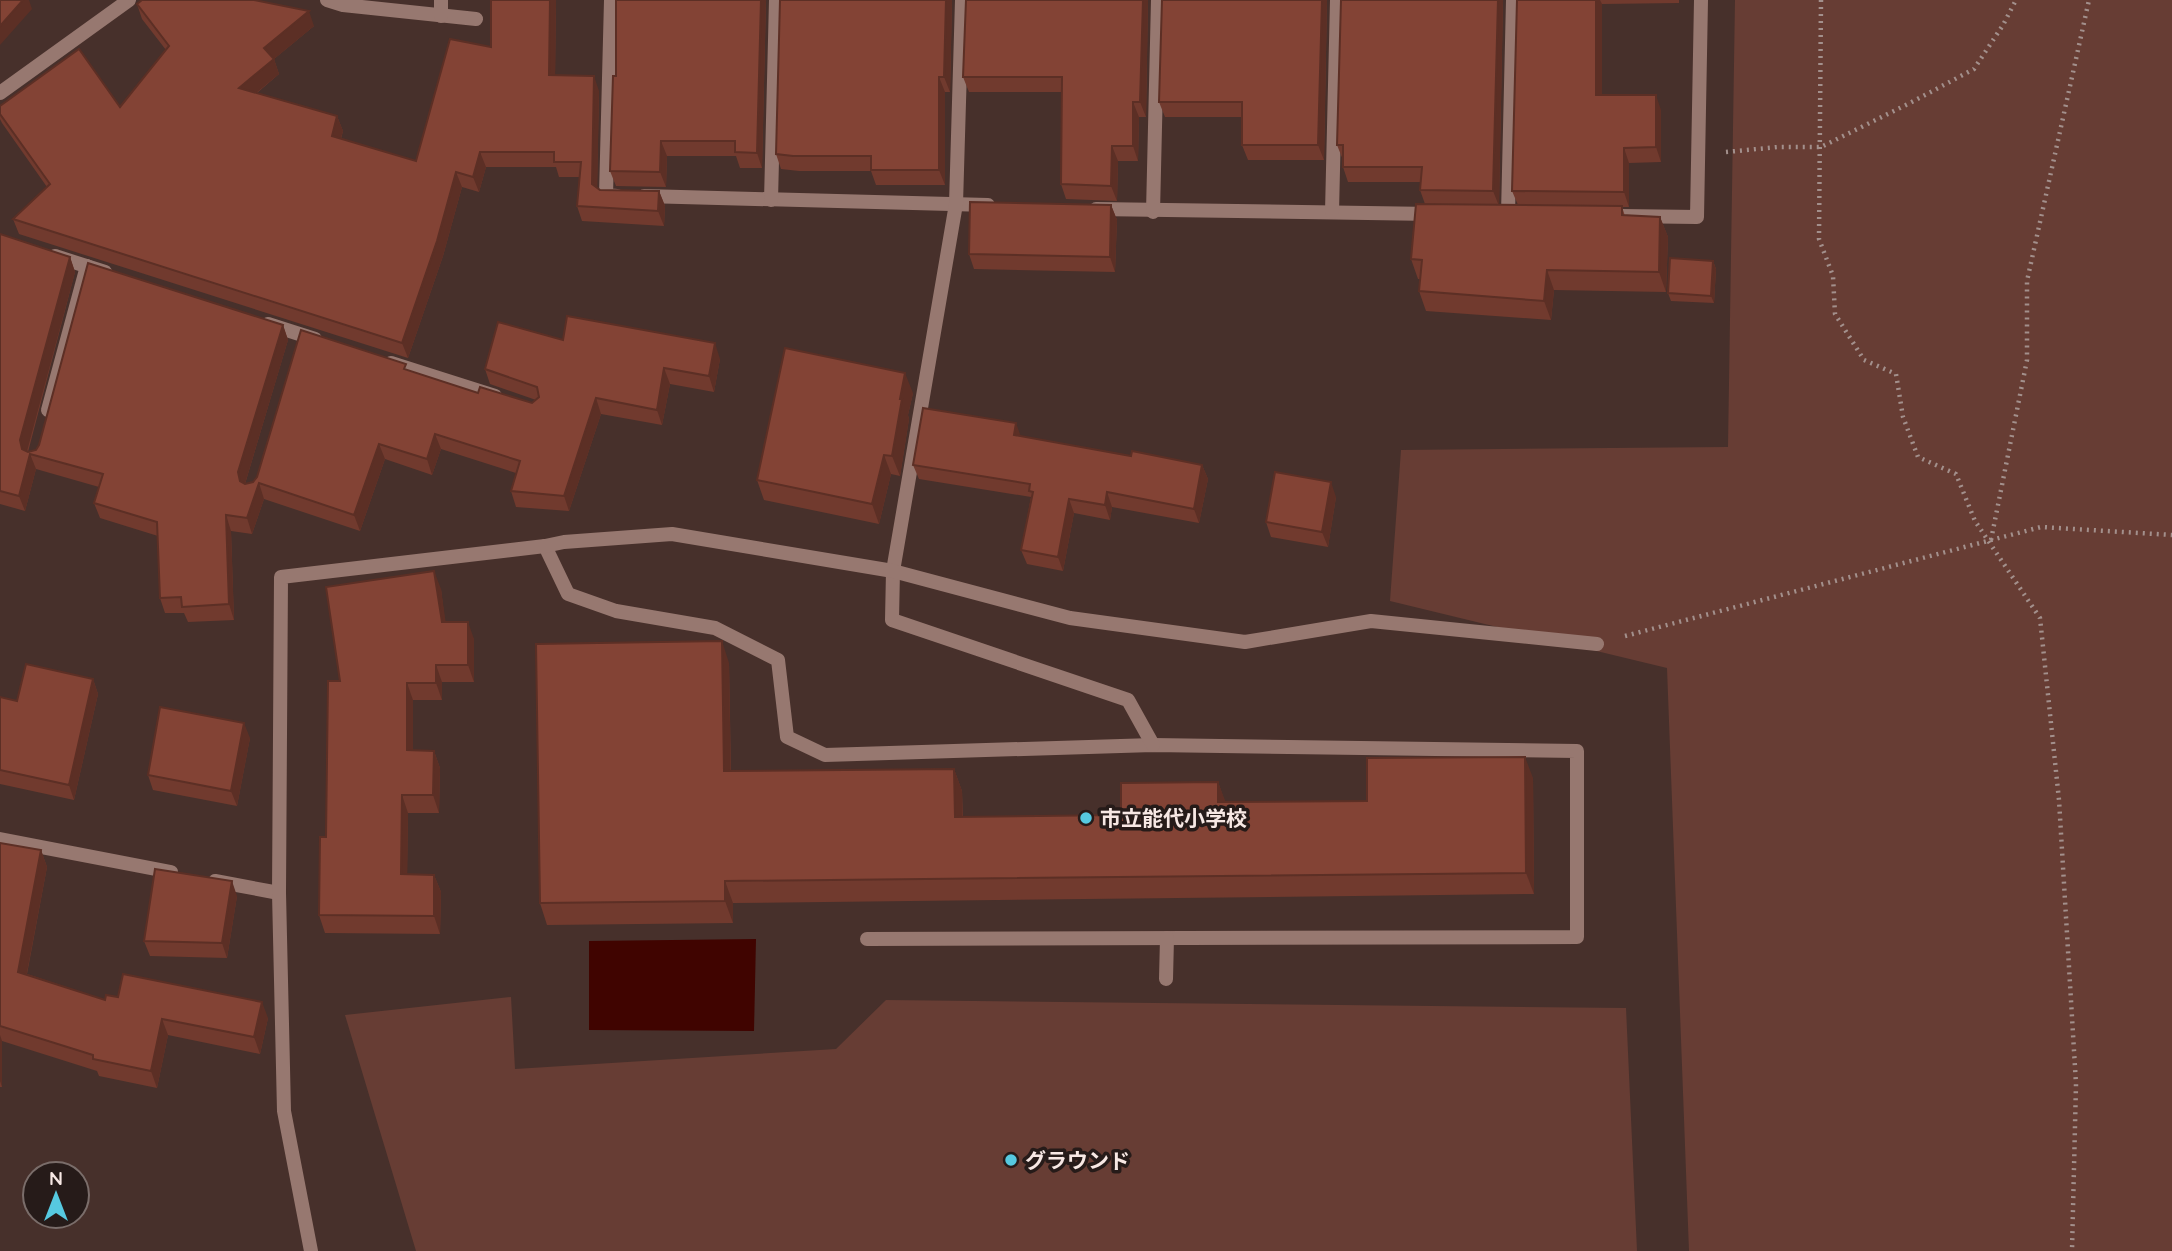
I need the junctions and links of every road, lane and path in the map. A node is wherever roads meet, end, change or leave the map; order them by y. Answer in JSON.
{"nodes":[{"id":1,"x":129,"y":0,"type":"edge"},
{"id":2,"x":327,"y":0,"type":"edge"},
{"id":3,"x":441,"y":0,"type":"edge"},
{"id":4,"x":611,"y":0,"type":"edge"},
{"id":5,"x":776,"y":0,"type":"edge"},
{"id":6,"x":962,"y":0,"type":"edge"},
{"id":7,"x":1158,"y":0,"type":"edge"},
{"id":8,"x":1337,"y":0,"type":"edge"},
{"id":9,"x":1513,"y":0,"type":"edge"},
{"id":10,"x":1701,"y":0,"type":"edge"},
{"id":11,"x":1821,"y":0,"type":"edge"},
{"id":12,"x":2016,"y":0,"type":"edge"},
{"id":13,"x":2089,"y":0,"type":"edge"},
{"id":14,"x":440,"y":16,"type":"junction"},
{"id":15,"x":476,"y":19,"type":"dead end"},
{"id":16,"x":0,"y":93,"type":"edge"},
{"id":17,"x":1821,"y":147,"type":"junction"},
{"id":18,"x":1698,"y":155,"type":"junction"},
{"id":19,"x":771,"y":200,"type":"junction"},
{"id":20,"x":956,"y":204,"type":"junction"},
{"id":21,"x":1008,"y":206,"type":"edge"},
{"id":22,"x":1087,"y":209,"type":"edge"},
{"id":23,"x":1153,"y":212,"type":"junction"},
{"id":24,"x":1332,"y":212,"type":"junction"},
{"id":25,"x":1440,"y":214,"type":"edge"},
{"id":26,"x":1508,"y":215,"type":"edge"},
{"id":27,"x":1602,"y":216,"type":"edge"},
{"id":28,"x":37,"y":250,"type":"edge"},
{"id":29,"x":87,"y":266,"type":"junction"},
{"id":30,"x":124,"y":278,"type":"edge"},
{"id":31,"x":250,"y":318,"type":"edge"},
{"id":32,"x":327,"y":343,"type":"edge"},
{"id":33,"x":379,"y":360,"type":"edge"},
{"id":34,"x":510,"y":401,"type":"edge"},
{"id":35,"x":46,"y":419,"type":"edge"},
{"id":36,"x":2172,"y":534,"type":"edge"},
{"id":37,"x":1990,"y":541,"type":"junction"},
{"id":38,"x":545,"y":546,"type":"junction"},
{"id":39,"x":893,"y":571,"type":"junction"},
{"id":40,"x":1597,"y":644,"type":"joint"},
{"id":41,"x":1153,"y":745,"type":"junction"},
{"id":42,"x":0,"y":839,"type":"edge"},
{"id":43,"x":279,"y":893,"type":"junction"},
{"id":44,"x":1167,"y":938,"type":"junction"},
{"id":45,"x":867,"y":939,"type":"dead end"},
{"id":46,"x":1166,"y":979,"type":"dead end"},
{"id":47,"x":311,"y":1251,"type":"edge"},
{"id":48,"x":2072,"y":1251,"type":"edge"}],
"edges":[{"from":1,"to":16,"type":"street"},
{"from":2,"to":14,"type":"street"},
{"from":3,"to":14,"type":"street"},
{"from":4,"to":19,"type":"street"},
{"from":5,"to":19,"type":"street"},
{"from":6,"to":20,"type":"street"},
{"from":7,"to":23,"type":"street"},
{"from":8,"to":24,"type":"street"},
{"from":9,"to":26,"type":"street"},
{"from":10,"to":18,"type":"street"},
{"from":11,"to":17,"type":"path"},
{"from":12,"to":17,"type":"path"},
{"from":13,"to":37,"type":"path"},
{"from":14,"to":15,"type":"street"},
{"from":17,"to":18,"type":"path"},
{"from":17,"to":37,"type":"path"},
{"from":18,"to":27,"type":"street"},
{"from":19,"to":20,"type":"street"},
{"from":20,"to":21,"type":"street"},
{"from":20,"to":39,"type":"street"},
{"from":22,"to":23,"type":"street"},
{"from":23,"to":24,"type":"street"},
{"from":24,"to":25,"type":"street"},
{"from":28,"to":29,"type":"street"},
{"from":29,"to":30,"type":"street"},
{"from":29,"to":35,"type":"street"},
{"from":31,"to":32,"type":"street"},
{"from":33,"to":34,"type":"street"},
{"from":36,"to":37,"type":"path"},
{"from":37,"to":40,"type":"path"},
{"from":37,"to":48,"type":"path"},
{"from":38,"to":39,"type":"street"},
{"from":38,"to":41,"type":"street"},
{"from":38,"to":43,"type":"street"},
{"from":39,"to":40,"type":"street"},
{"from":39,"to":41,"type":"street"},
{"from":41,"to":44,"type":"street"},
{"from":42,"to":43,"type":"street"},
{"from":43,"to":47,"type":"street"},
{"from":44,"to":45,"type":"street"},
{"from":44,"to":46,"type":"street"}]}
